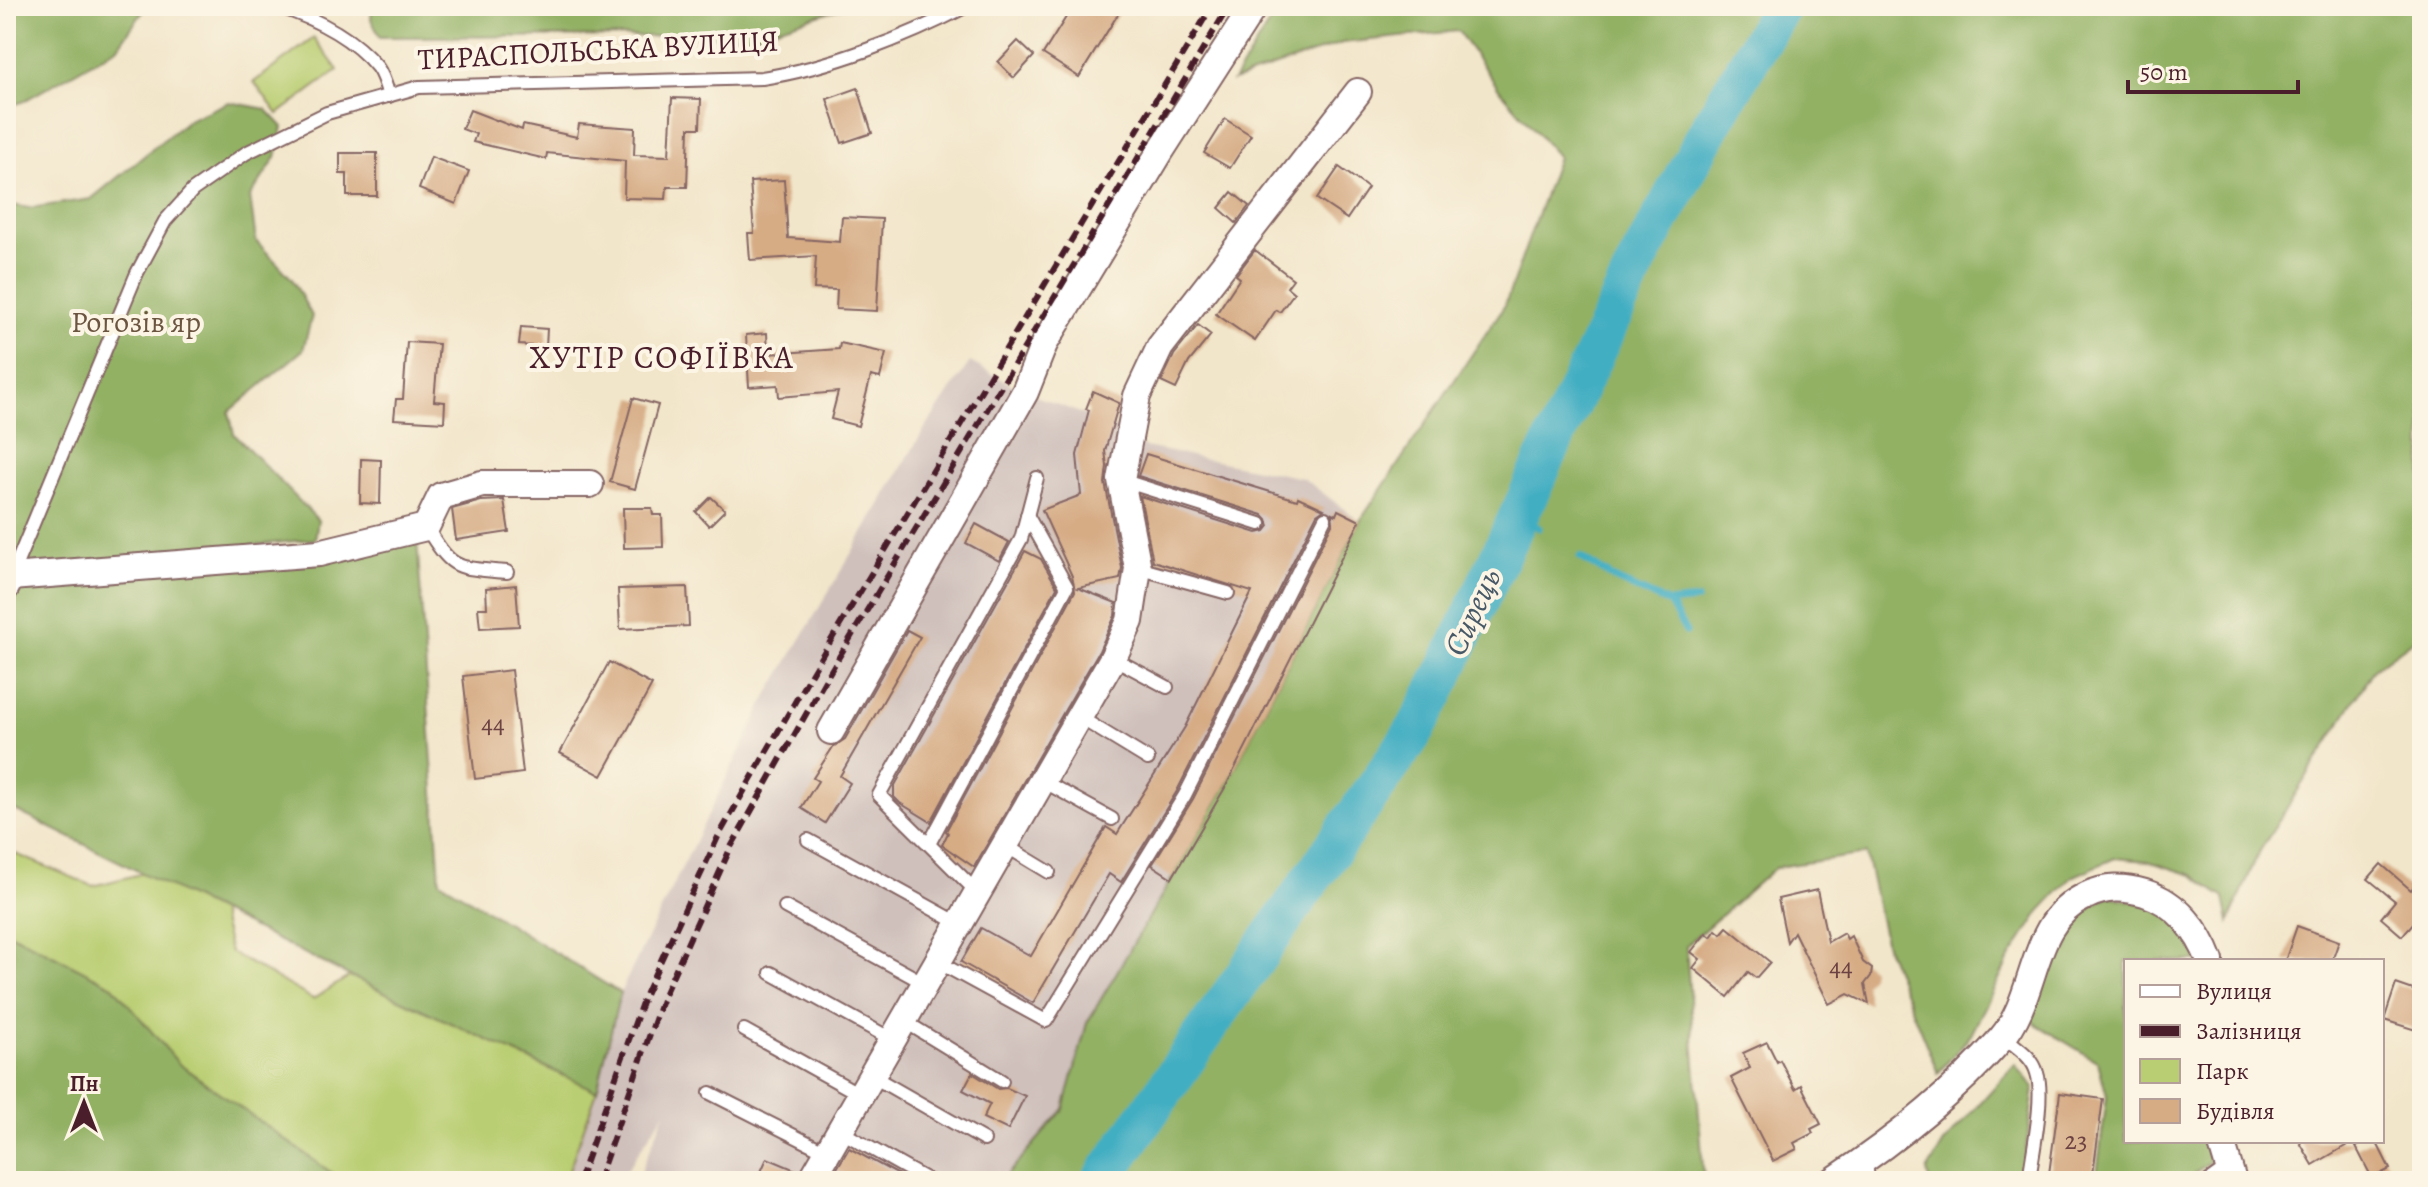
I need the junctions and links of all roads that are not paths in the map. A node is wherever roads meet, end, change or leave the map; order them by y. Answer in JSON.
{"nodes":[{"id":1,"x":277,"y":6,"type":"edge"},
{"id":2,"x":967,"y":6,"type":"edge"},
{"id":3,"x":1254,"y":6,"type":"edge"},
{"id":4,"x":1358,"y":92,"type":"dead end"},
{"id":5,"x":389,"y":96,"type":"junction"},
{"id":6,"x":1037,"y":478,"type":"dead end"},
{"id":7,"x":1121,"y":480,"type":"junction"},
{"id":8,"x":590,"y":484,"type":"dead end"},
{"id":9,"x":1027,"y":515,"type":"junction"},
{"id":10,"x":1325,"y":518,"type":"dead end"},
{"id":11,"x":1260,"y":524,"type":"dead end"},
{"id":12,"x":426,"y":527,"type":"junction"},
{"id":13,"x":1138,"y":568,"type":"junction"},
{"id":14,"x":507,"y":572,"type":"dead end"},
{"id":15,"x":8,"y":582,"type":"edge"},
{"id":16,"x":1228,"y":593,"type":"dead end"},
{"id":17,"x":1113,"y":658,"type":"junction"},
{"id":18,"x":1167,"y":687,"type":"dead end"},
{"id":19,"x":1079,"y":717,"type":"junction"},
{"id":20,"x":831,"y":731,"type":"dead end"},
{"id":21,"x":1148,"y":759,"type":"dead end"},
{"id":22,"x":1043,"y":781,"type":"junction"},
{"id":23,"x":1112,"y":819,"type":"dead end"},
{"id":24,"x":808,"y":840,"type":"dead end"},
{"id":25,"x":929,"y":844,"type":"junction"},
{"id":26,"x":1006,"y":846,"type":"junction"},
{"id":27,"x":1049,"y":872,"type":"dead end"},
{"id":28,"x":978,"y":893,"type":"junction"},
{"id":29,"x":785,"y":907,"type":"dead end"},
{"id":30,"x":960,"y":924,"type":"junction"},
{"id":31,"x":2209,"y":959,"type":"edge"},
{"id":32,"x":771,"y":973,"type":"dead end"},
{"id":33,"x":932,"y":973,"type":"junction"},
{"id":34,"x":744,"y":1030,"type":"dead end"},
{"id":35,"x":899,"y":1030,"type":"junction"},
{"id":36,"x":2004,"y":1036,"type":"junction"},
{"id":37,"x":1002,"y":1081,"type":"dead end"},
{"id":38,"x":867,"y":1085,"type":"junction"},
{"id":39,"x":710,"y":1093,"type":"dead end"},
{"id":40,"x":984,"y":1140,"type":"dead end"},
{"id":41,"x":834,"y":1142,"type":"junction"},
{"id":42,"x":1867,"y":1170,"type":"edge"},
{"id":43,"x":811,"y":1181,"type":"edge"},
{"id":44,"x":929,"y":1181,"type":"edge"},
{"id":45,"x":1833,"y":1181,"type":"edge"},
{"id":46,"x":2029,"y":1181,"type":"edge"}],
"edges":[{"from":1,"to":5,"type":"lane"},
{"from":2,"to":5,"type":"lane","name":"ТИРАСПОЛЬСЬКА ВУЛИЦЯ"},
{"from":3,"to":20,"type":"street"},
{"from":4,"to":7,"type":"street"},
{"from":5,"to":15,"type":"lane","name":"ТИРАСПОЛЬСЬКА ВУЛИЦЯ"},
{"from":6,"to":9,"type":"lane"},
{"from":7,"to":11,"type":"lane"},
{"from":7,"to":13,"type":"street"},
{"from":8,"to":12,"type":"street"},
{"from":9,"to":25,"type":"lane"},
{"from":9,"to":25,"type":"lane"},
{"from":10,"to":33,"type":"lane"},
{"from":12,"to":14,"type":"lane"},
{"from":12,"to":15,"type":"street","name":"ТИРАСПОЛЬСЬКА ВУЛИЦЯ"},
{"from":13,"to":16,"type":"lane"},
{"from":13,"to":17,"type":"street"},
{"from":17,"to":18,"type":"lane"},
{"from":17,"to":19,"type":"street"},
{"from":19,"to":21,"type":"lane"},
{"from":19,"to":22,"type":"street"},
{"from":22,"to":23,"type":"lane"},
{"from":22,"to":26,"type":"street"},
{"from":24,"to":30,"type":"lane"},
{"from":25,"to":28,"type":"lane"},
{"from":26,"to":27,"type":"lane"},
{"from":26,"to":28,"type":"street"},
{"from":28,"to":30,"type":"street"},
{"from":29,"to":33,"type":"lane"},
{"from":30,"to":33,"type":"street"},
{"from":31,"to":36,"type":"street"},
{"from":32,"to":35,"type":"lane"},
{"from":33,"to":35,"type":"street"},
{"from":34,"to":38,"type":"lane"},
{"from":35,"to":37,"type":"lane"},
{"from":35,"to":38,"type":"street"},
{"from":36,"to":42,"type":"street"},
{"from":36,"to":46,"type":"lane"},
{"from":38,"to":40,"type":"lane"},
{"from":38,"to":41,"type":"street"},
{"from":39,"to":41,"type":"lane"},
{"from":41,"to":43,"type":"street"},
{"from":41,"to":44,"type":"lane"},
{"from":42,"to":45,"type":"street"}]}
